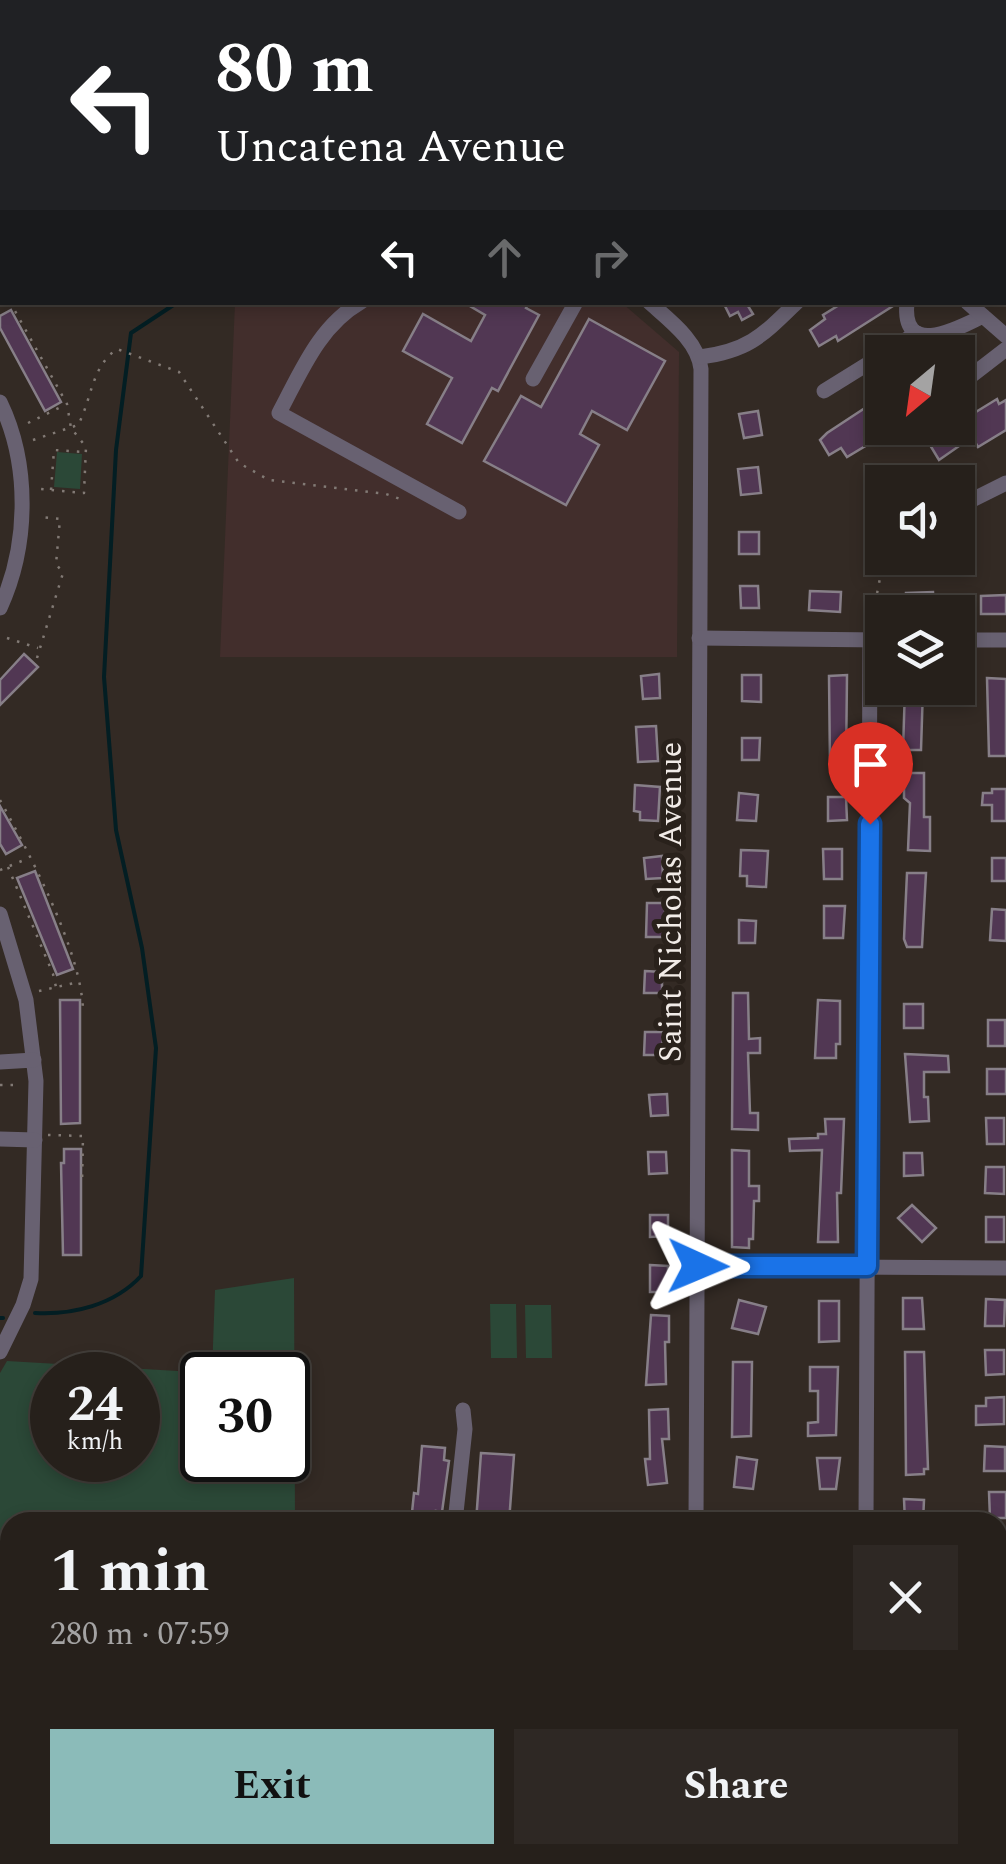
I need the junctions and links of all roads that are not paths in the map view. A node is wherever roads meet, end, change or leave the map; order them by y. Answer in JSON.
{"nodes":[{"id":1,"x":356,"y":305,"type":"edge"},
{"id":2,"x":574,"y":305,"type":"edge"},
{"id":3,"x":652,"y":305,"type":"edge"},
{"id":4,"x":794,"y":305,"type":"edge"},
{"id":5,"x":906,"y":305,"type":"edge"},
{"id":6,"x":970,"y":305,"type":"edge"},
{"id":7,"x":983,"y":316,"type":"junction"},
{"id":8,"x":918,"y":333,"type":"junction"},
{"id":9,"x":915,"y":335,"type":"edge"},
{"id":10,"x":1006,"y":336,"type":"edge"},
{"id":11,"x":1006,"y":349,"type":"edge"},
{"id":12,"x":700,"y":358,"type":"junction"},
{"id":13,"x":865,"y":366,"type":"edge"},
{"id":14,"x":975,"y":373,"type":"edge"},
{"id":15,"x":533,"y":379,"type":"dead end"},
{"id":16,"x":824,"y":391,"type":"dead end"},
{"id":17,"x":0,"y":402,"type":"edge"},
{"id":18,"x":1006,"y":483,"type":"edge"},
{"id":19,"x":975,"y":498,"type":"edge"},
{"id":20,"x":460,"y":512,"type":"dead end"},
{"id":21,"x":0,"y":608,"type":"edge"},
{"id":22,"x":699,"y":638,"type":"junction"},
{"id":23,"x":865,"y":640,"type":"edge"},
{"id":24,"x":975,"y":640,"type":"edge"},
{"id":25,"x":1006,"y":640,"type":"edge"},
{"id":26,"x":875,"y":705,"type":"edge"},
{"id":27,"x":0,"y":914,"type":"edge"},
{"id":28,"x":34,"y":1060,"type":"junction"},
{"id":29,"x":0,"y":1062,"type":"edge"},
{"id":30,"x":40,"y":1137,"type":"junction"},
{"id":31,"x":0,"y":1139,"type":"edge"},
{"id":32,"x":698,"y":1266,"type":"junction"},
{"id":33,"x":867,"y":1266,"type":"junction"},
{"id":34,"x":1006,"y":1268,"type":"edge"},
{"id":35,"x":0,"y":1352,"type":"edge"},
{"id":36,"x":463,"y":1410,"type":"dead end"},
{"id":37,"x":456,"y":1512,"type":"edge"},
{"id":38,"x":696,"y":1512,"type":"edge"},
{"id":39,"x":866,"y":1512,"type":"edge"}],
"edges":[{"from":1,"to":20,"type":"street"},
{"from":2,"to":15,"type":"street"},
{"from":3,"to":12,"type":"street"},
{"from":4,"to":12,"type":"street"},
{"from":5,"to":8,"type":"street"},
{"from":6,"to":7,"type":"street"},
{"from":7,"to":8,"type":"street"},
{"from":7,"to":10,"type":"street"},
{"from":8,"to":9,"type":"street"},
{"from":11,"to":14,"type":"street"},
{"from":12,"to":22,"type":"street","name":"Saint Nicholas Avenue"},
{"from":13,"to":16,"type":"street"},
{"from":17,"to":21,"type":"street"},
{"from":18,"to":19,"type":"street"},
{"from":22,"to":23,"type":"street"},
{"from":22,"to":32,"type":"street","name":"Saint Nicholas Avenue"},
{"from":24,"to":25,"type":"street"},
{"from":26,"to":33,"type":"street"},
{"from":27,"to":28,"type":"street"},
{"from":28,"to":29,"type":"street"},
{"from":28,"to":30,"type":"street"},
{"from":30,"to":31,"type":"street"},
{"from":30,"to":35,"type":"street"},
{"from":32,"to":33,"type":"street"},
{"from":32,"to":38,"type":"street","name":"Saint Nicholas Avenue"},
{"from":33,"to":34,"type":"street"},
{"from":33,"to":39,"type":"street"},
{"from":36,"to":37,"type":"street"}]}
